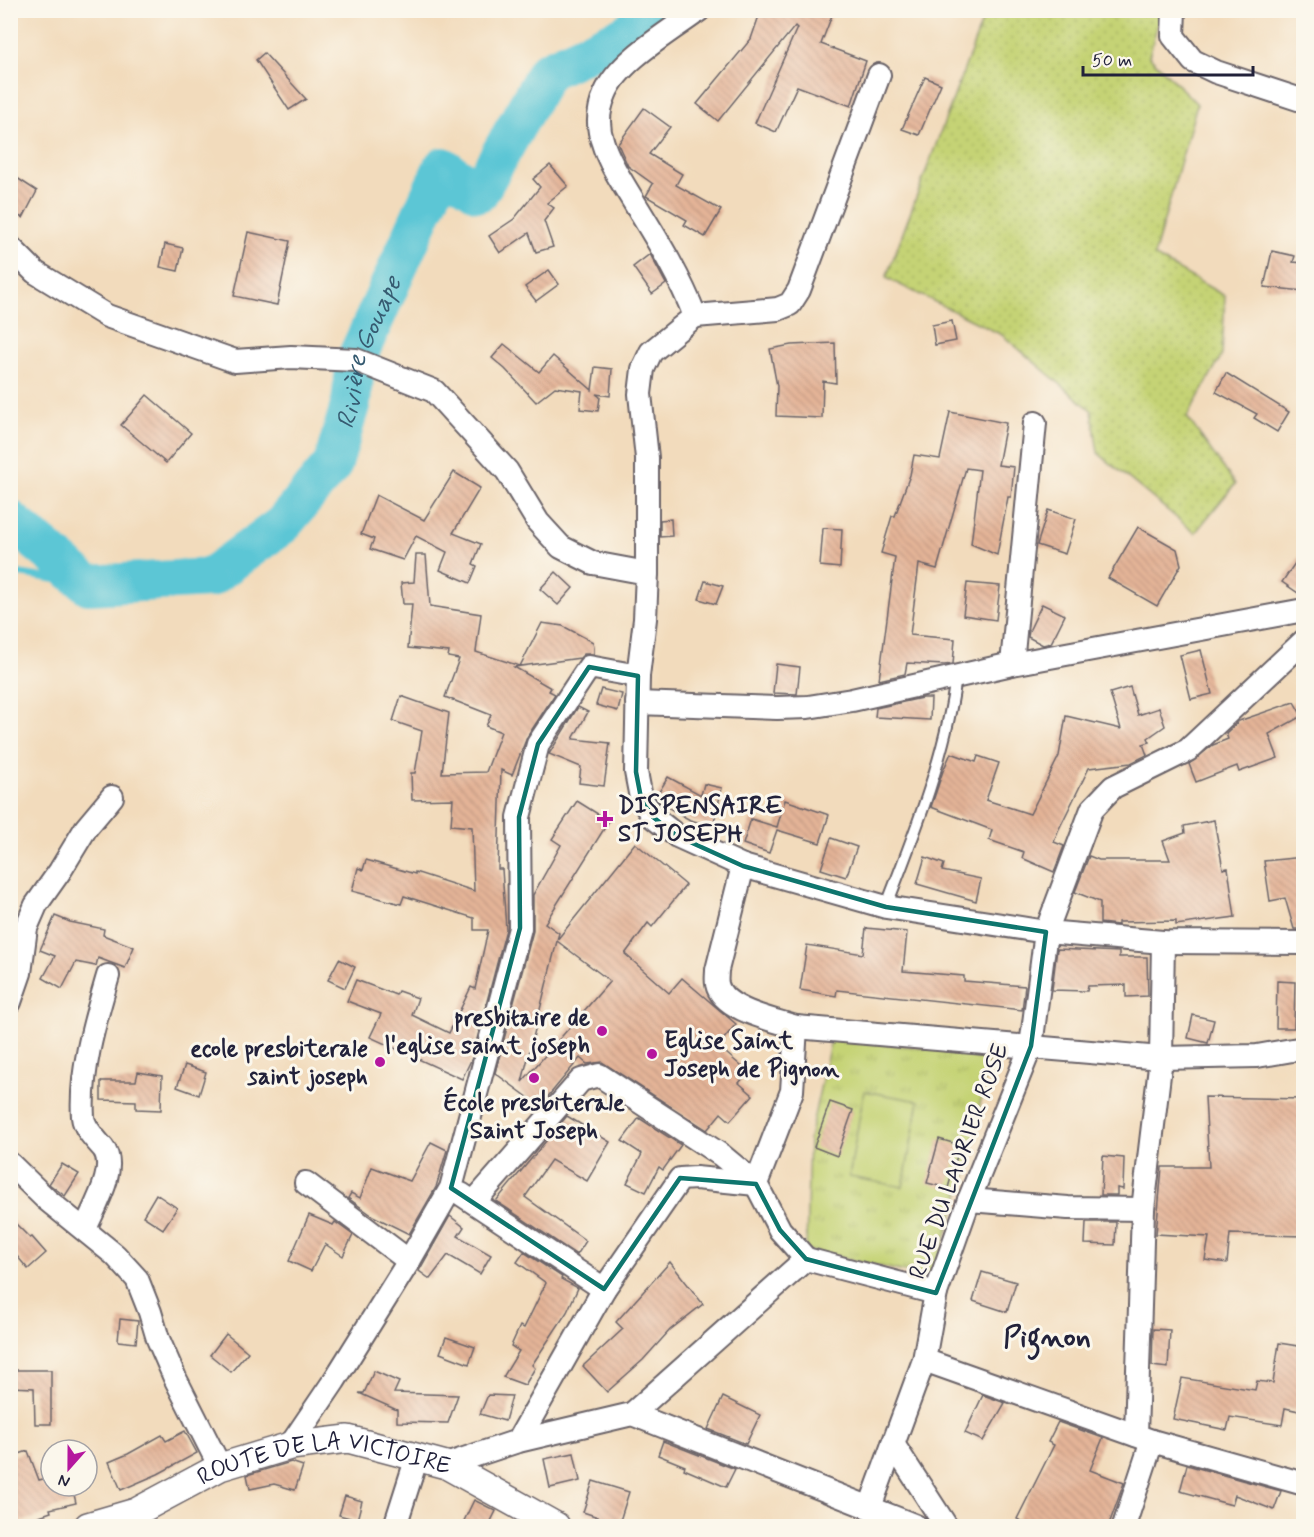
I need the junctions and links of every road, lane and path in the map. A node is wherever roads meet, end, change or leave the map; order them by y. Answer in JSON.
{"nodes":[{"id":1,"x":699,"y":10,"type":"edge"},
{"id":2,"x":1174,"y":10,"type":"edge"},
{"id":3,"x":879,"y":75,"type":"dead end"},
{"id":4,"x":1304,"y":101,"type":"edge"},
{"id":5,"x":10,"y":247,"type":"edge"},
{"id":6,"x":695,"y":316,"type":"junction"},
{"id":7,"x":1035,"y":423,"type":"dead end"},
{"id":8,"x":647,"y":573,"type":"junction"},
{"id":9,"x":1304,"y":610,"type":"edge"},
{"id":10,"x":1304,"y":641,"type":"edge"},
{"id":11,"x":1012,"y":664,"type":"junction"},
{"id":12,"x":957,"y":675,"type":"junction"},
{"id":13,"x":638,"y":676,"type":"junction"},
{"id":14,"x":637,"y":703,"type":"junction"},
{"id":15,"x":112,"y":797,"type":"dead end"},
{"id":16,"x":743,"y":866,"type":"junction"},
{"id":17,"x":886,"y":907,"type":"junction"},
{"id":18,"x":1046,"y":932,"type":"junction"},
{"id":19,"x":1163,"y":942,"type":"junction"},
{"id":20,"x":1304,"y":943,"type":"edge"},
{"id":21,"x":108,"y":976,"type":"dead end"},
{"id":22,"x":10,"y":1002,"type":"edge"},
{"id":23,"x":796,"y":1027,"type":"junction"},
{"id":24,"x":1031,"y":1046,"type":"junction"},
{"id":25,"x":1304,"y":1048,"type":"edge"},
{"id":26,"x":1161,"y":1058,"type":"junction"},
{"id":27,"x":10,"y":1164,"type":"edge"},
{"id":28,"x":306,"y":1183,"type":"dead end"},
{"id":29,"x":756,"y":1184,"type":"junction"},
{"id":30,"x":452,"y":1188,"type":"junction"},
{"id":31,"x":969,"y":1200,"type":"junction"},
{"id":32,"x":474,"y":1202,"type":"junction"},
{"id":33,"x":1143,"y":1209,"type":"junction"},
{"id":34,"x":85,"y":1229,"type":"junction"},
{"id":35,"x":806,"y":1259,"type":"junction"},
{"id":36,"x":409,"y":1261,"type":"junction"},
{"id":37,"x":604,"y":1289,"type":"junction"},
{"id":38,"x":936,"y":1293,"type":"junction"},
{"id":39,"x":924,"y":1360,"type":"junction"},
{"id":40,"x":632,"y":1414,"type":"junction"},
{"id":41,"x":1144,"y":1438,"type":"junction"},
{"id":42,"x":518,"y":1441,"type":"junction"},
{"id":43,"x":893,"y":1444,"type":"junction"},
{"id":44,"x":290,"y":1446,"type":"junction"},
{"id":45,"x":417,"y":1457,"type":"junction"},
{"id":46,"x":446,"y":1465,"type":"junction"},
{"id":47,"x":220,"y":1467,"type":"junction"},
{"id":48,"x":1304,"y":1484,"type":"edge"},
{"id":49,"x":870,"y":1507,"type":"junction"},
{"id":50,"x":88,"y":1527,"type":"edge"},
{"id":51,"x":395,"y":1527,"type":"edge"},
{"id":52,"x":556,"y":1527,"type":"edge"},
{"id":53,"x":916,"y":1527,"type":"edge"},
{"id":54,"x":946,"y":1527,"type":"edge"},
{"id":55,"x":1124,"y":1527,"type":"edge"}],
"edges":[{"from":1,"to":6,"type":"street"},
{"from":2,"to":4,"type":"street"},
{"from":3,"to":6,"type":"street"},
{"from":5,"to":8,"type":"street"},
{"from":6,"to":8,"type":"street"},
{"from":7,"to":11,"type":"street"},
{"from":8,"to":13,"type":"street"},
{"from":9,"to":11,"type":"street"},
{"from":10,"to":18,"type":"street","name":"RUE DU LAURIER ROSE"},
{"from":11,"to":12,"type":"street"},
{"from":12,"to":14,"type":"street"},
{"from":12,"to":17,"type":"lane"},
{"from":13,"to":14,"type":"street"},
{"from":13,"to":30,"type":"street"},
{"from":14,"to":16,"type":"street"},
{"from":15,"to":22,"type":"street"},
{"from":16,"to":17,"type":"street"},
{"from":16,"to":23,"type":"street"},
{"from":17,"to":18,"type":"street"},
{"from":18,"to":19,"type":"street"},
{"from":18,"to":24,"type":"street","name":"RUE DU LAURIER ROSE"},
{"from":19,"to":20,"type":"street"},
{"from":19,"to":26,"type":"street"},
{"from":21,"to":34,"type":"street"},
{"from":23,"to":24,"type":"street"},
{"from":23,"to":29,"type":"street"},
{"from":24,"to":26,"type":"street"},
{"from":24,"to":31,"type":"street","name":"RUE DU LAURIER ROSE"},
{"from":25,"to":26,"type":"street"},
{"from":26,"to":33,"type":"street"},
{"from":27,"to":34,"type":"street"},
{"from":28,"to":36,"type":"street"},
{"from":29,"to":32,"type":"street"},
{"from":29,"to":35,"type":"street"},
{"from":29,"to":37,"type":"street"},
{"from":30,"to":32,"type":"street"},
{"from":30,"to":36,"type":"street"},
{"from":31,"to":33,"type":"street"},
{"from":31,"to":38,"type":"street","name":"RUE DU LAURIER ROSE"},
{"from":32,"to":37,"type":"street"},
{"from":33,"to":41,"type":"street"},
{"from":34,"to":47,"type":"street"},
{"from":35,"to":38,"type":"street"},
{"from":35,"to":40,"type":"street"},
{"from":36,"to":44,"type":"street"},
{"from":37,"to":42,"type":"street"},
{"from":38,"to":39,"type":"street","name":"RUE DU LAURIER ROSE"},
{"from":39,"to":41,"type":"street"},
{"from":39,"to":43,"type":"street","name":"RUE DU LAURIER ROSE"},
{"from":40,"to":42,"type":"street"},
{"from":40,"to":49,"type":"street"},
{"from":41,"to":48,"type":"street"},
{"from":41,"to":55,"type":"street"},
{"from":42,"to":46,"type":"street"},
{"from":43,"to":49,"type":"street","name":"RUE DU LAURIER ROSE"},
{"from":43,"to":54,"type":"street"},
{"from":44,"to":45,"type":"street","name":"ROUTE DE LA VICTOIRE"},
{"from":44,"to":47,"type":"street","name":"ROUTE DE LA VICTOIRE"},
{"from":45,"to":46,"type":"street","name":"ROUTE DE LA VICTOIRE"},
{"from":45,"to":51,"type":"street"},
{"from":46,"to":52,"type":"street","name":"ROUTE DE LA VICTOIRE"},
{"from":47,"to":50,"type":"street","name":"ROUTE DE LA VICTOIRE"},
{"from":49,"to":53,"type":"street"}]}
